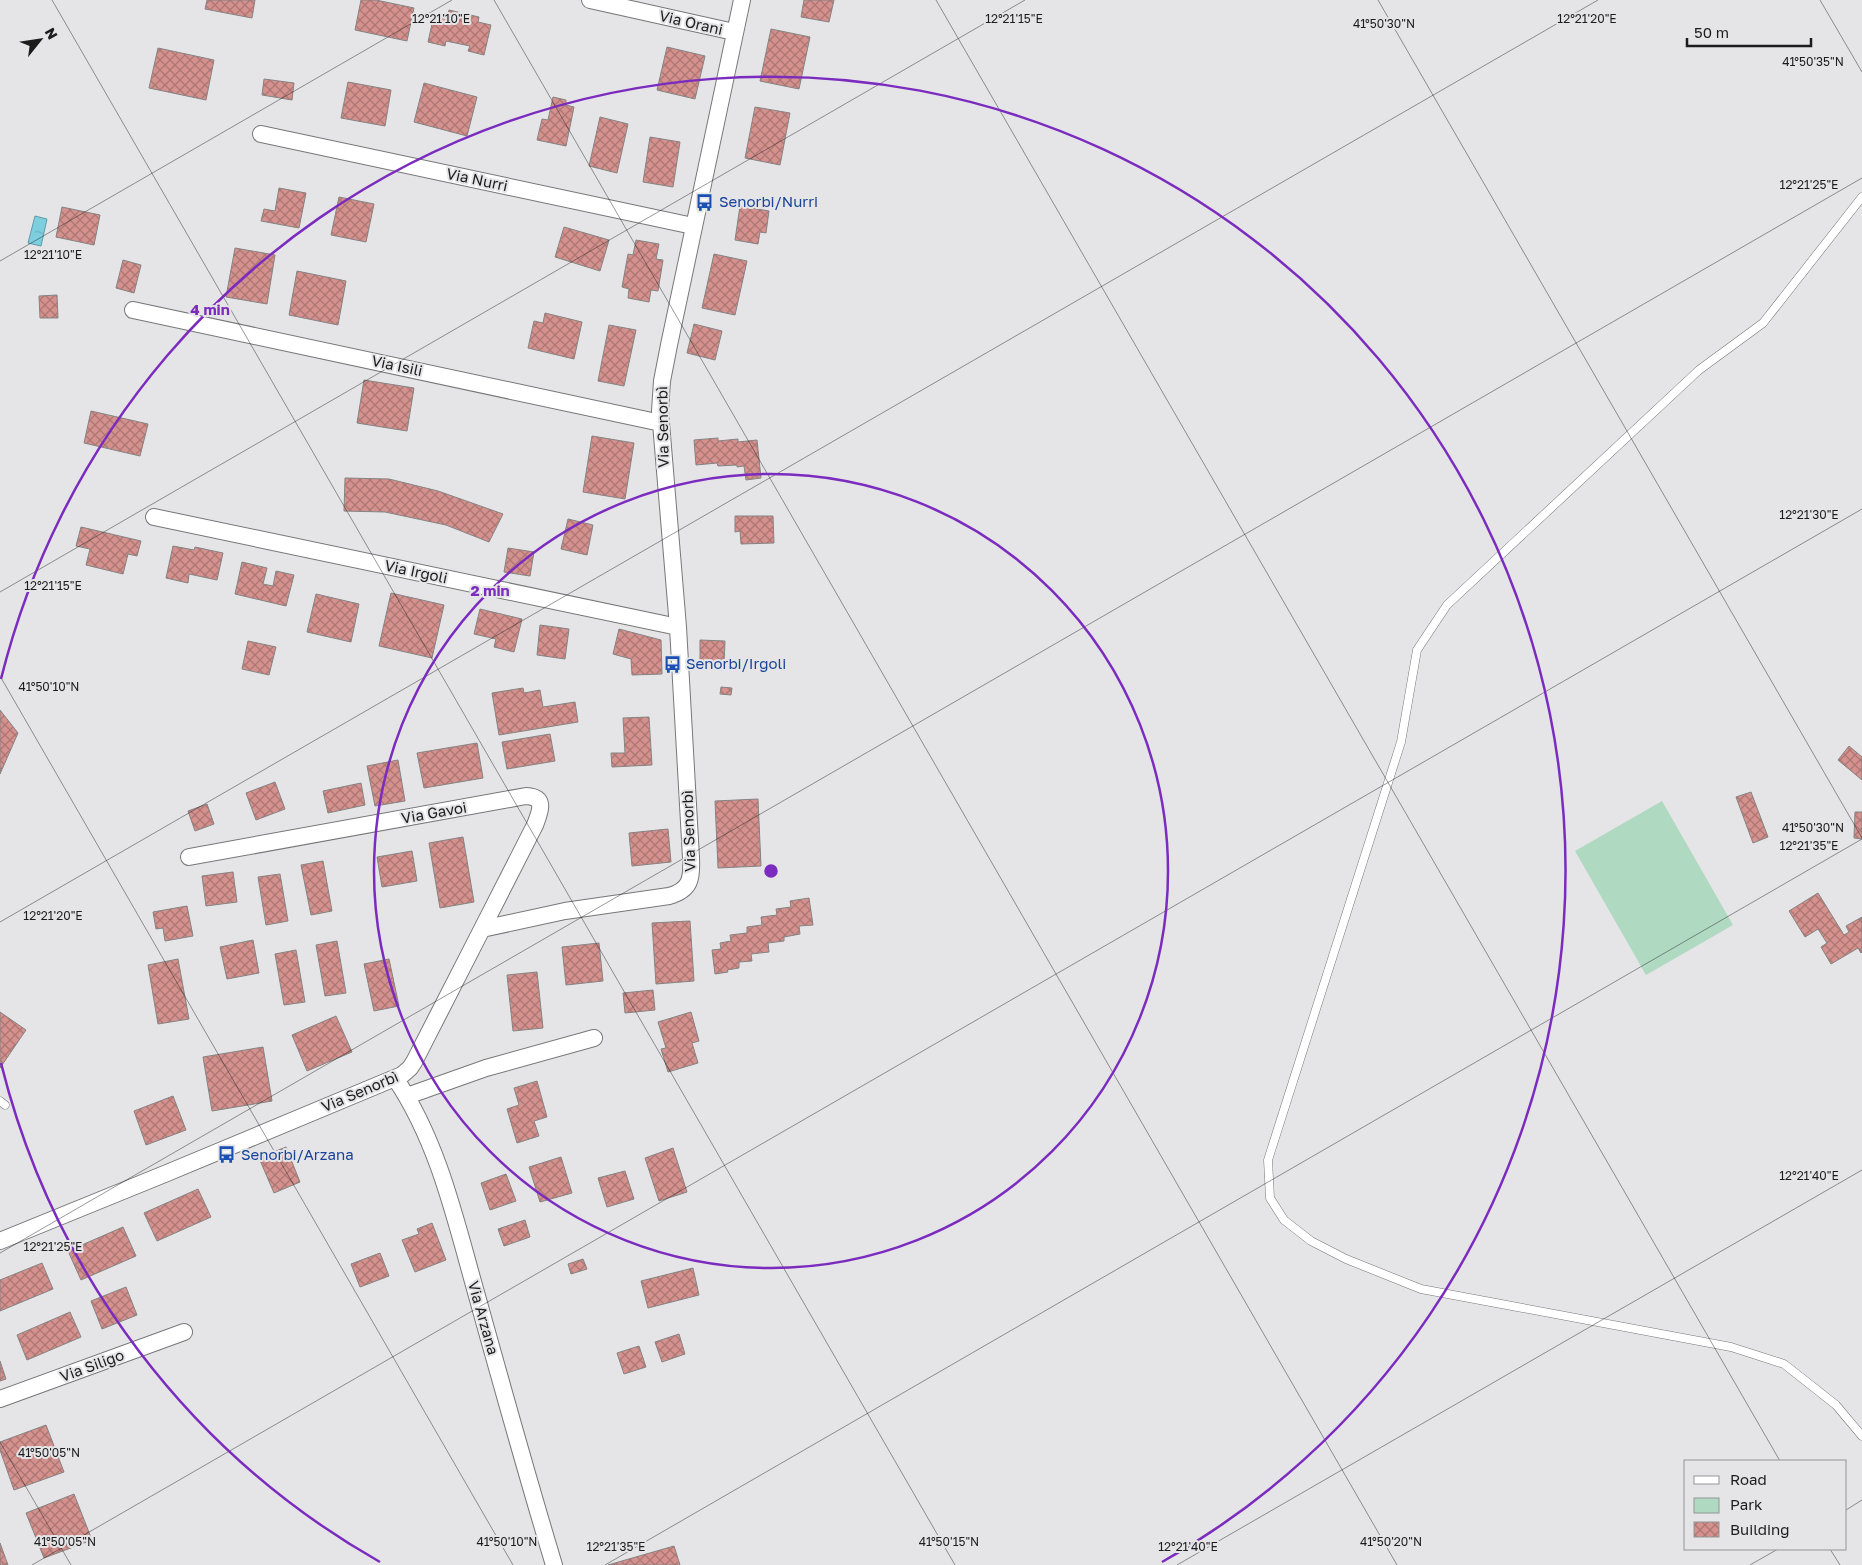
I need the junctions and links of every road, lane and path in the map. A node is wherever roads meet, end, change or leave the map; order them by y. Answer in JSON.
{"nodes":[{"id":1,"x":590,"y":0,"type":"edge"},
{"id":2,"x":742,"y":0,"type":"edge"},
{"id":3,"x":734,"y":32,"type":"junction"},
{"id":4,"x":261,"y":134,"type":"dead end"},
{"id":5,"x":1862,"y":197,"type":"edge"},
{"id":6,"x":693,"y":226,"type":"junction"},
{"id":7,"x":133,"y":310,"type":"dead end"},
{"id":8,"x":661,"y":423,"type":"junction"},
{"id":9,"x":154,"y":517,"type":"dead end"},
{"id":10,"x":678,"y":627,"type":"junction"},
{"id":11,"x":189,"y":857,"type":"dead end"},
{"id":12,"x":482,"y":928,"type":"junction"},
{"id":13,"x":594,"y":1038,"type":"dead end"},
{"id":14,"x":395,"y":1078,"type":"junction"},
{"id":15,"x":407,"y":1096,"type":"junction"},
{"id":16,"x":0,"y":1241,"type":"edge"},
{"id":17,"x":184,"y":1332,"type":"dead end"},
{"id":18,"x":0,"y":1399,"type":"edge"},
{"id":19,"x":1862,"y":1436,"type":"edge"},
{"id":20,"x":554,"y":1565,"type":"edge"}],
"edges":[{"from":1,"to":3,"type":"street","name":"Via Orani"},
{"from":2,"to":3,"type":"street","name":"Via Senorbì"},
{"from":3,"to":6,"type":"street","name":"Via Senorbì"},
{"from":4,"to":6,"type":"street","name":"Via Nurri"},
{"from":5,"to":19,"type":"lane"},
{"from":6,"to":8,"type":"street","name":"Via Senorbì"},
{"from":7,"to":8,"type":"street","name":"Via Isili"},
{"from":8,"to":10,"type":"street","name":"Via Senorbì"},
{"from":9,"to":10,"type":"street","name":"Via Irgoli"},
{"from":10,"to":12,"type":"street","name":"Via Senorbì"},
{"from":11,"to":12,"type":"street","name":"Via Gavoi"},
{"from":12,"to":14,"type":"street","name":"Via Senorbì"},
{"from":13,"to":15,"type":"street"},
{"from":14,"to":15,"type":"street","name":"Via Arzana"},
{"from":14,"to":16,"type":"street","name":"Via Senorbì"},
{"from":15,"to":20,"type":"street","name":"Via Arzana"},
{"from":17,"to":18,"type":"street","name":"Via Siligo"}]}
